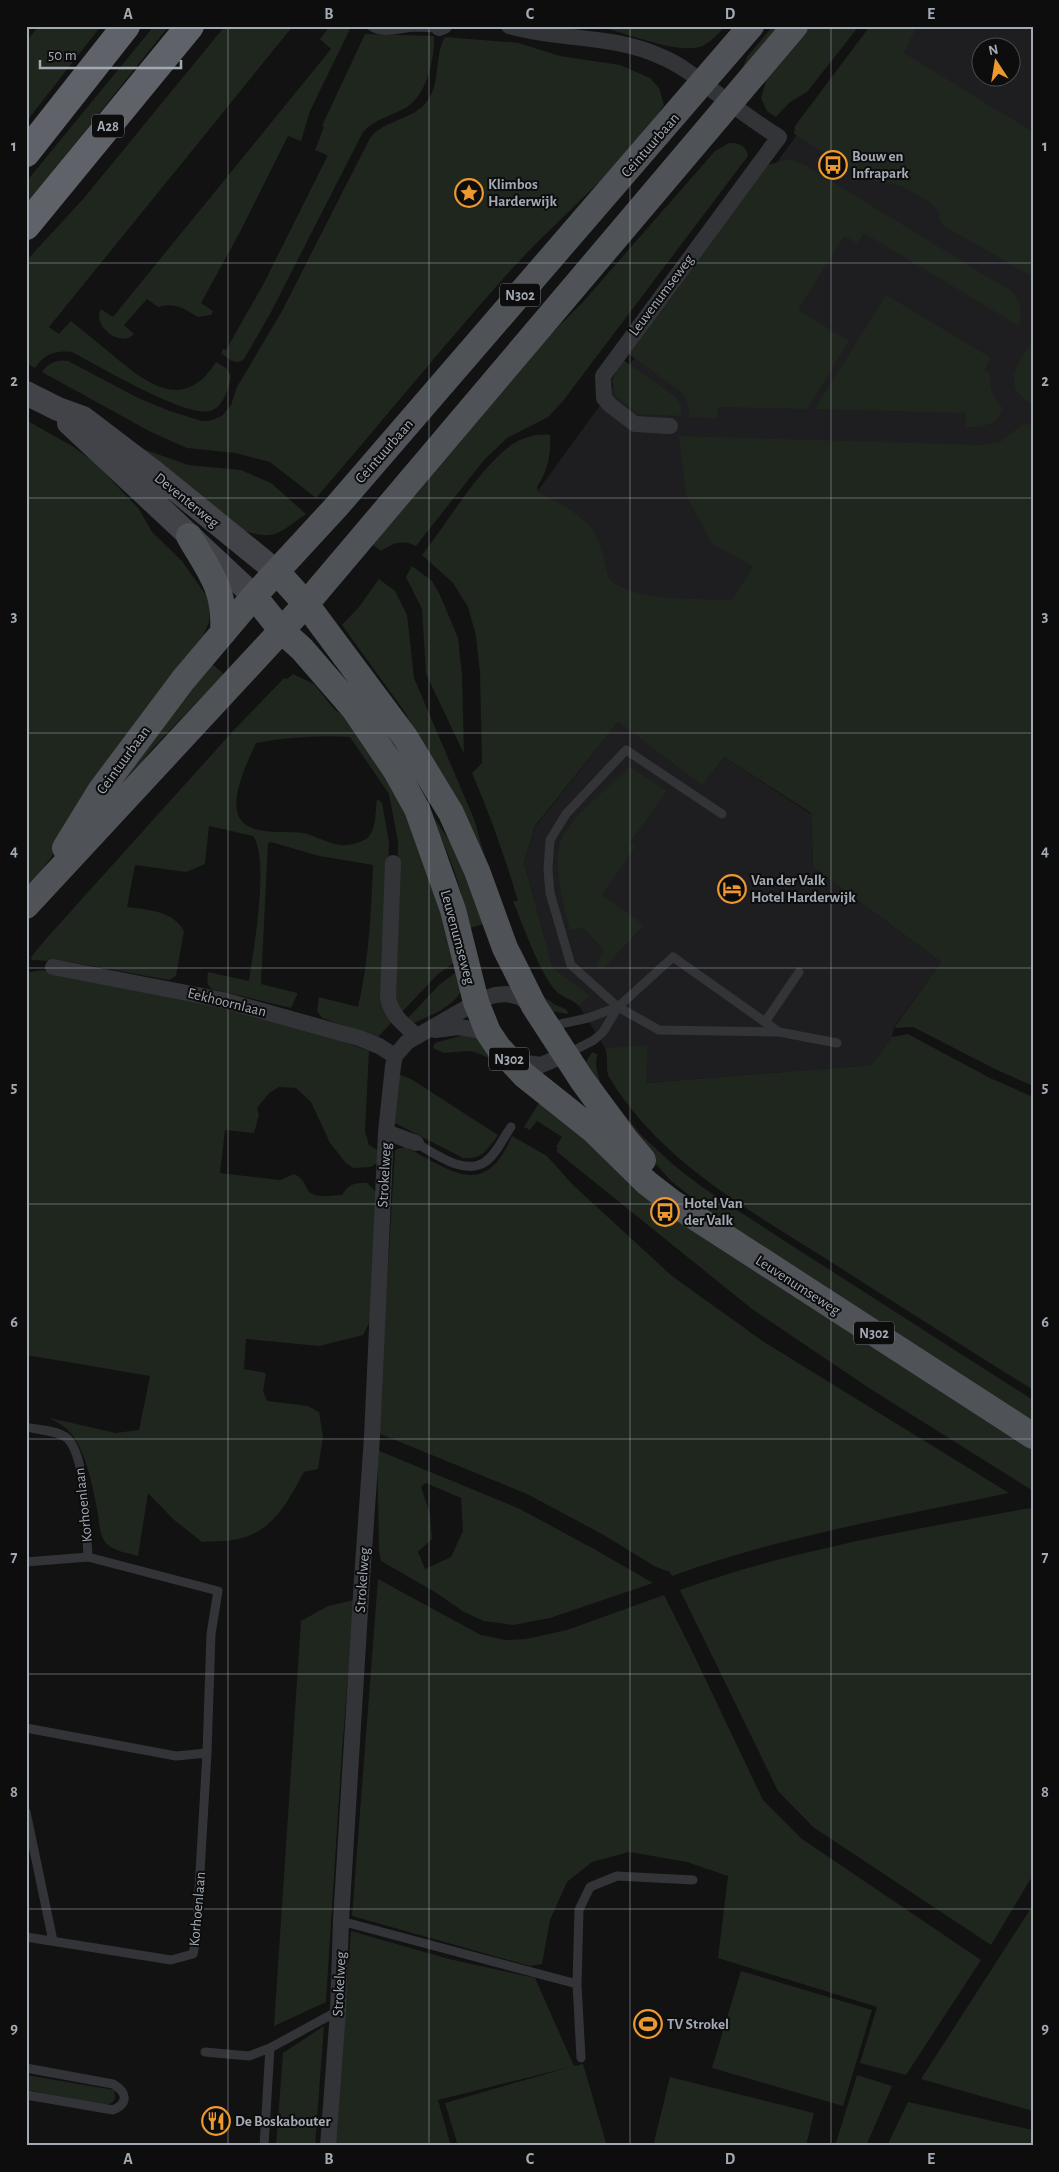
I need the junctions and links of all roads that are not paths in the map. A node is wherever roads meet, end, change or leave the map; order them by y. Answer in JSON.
{"nodes":[{"id":1,"x":126,"y":26,"type":"edge"},
{"id":2,"x":190,"y":26,"type":"edge"},
{"id":3,"x":371,"y":26,"type":"edge"},
{"id":4,"x":509,"y":26,"type":"edge"},
{"id":5,"x":751,"y":26,"type":"edge"},
{"id":6,"x":795,"y":26,"type":"edge"},
{"id":7,"x":412,"y":27,"type":"edge"},
{"id":8,"x":442,"y":27,"type":"edge"},
{"id":9,"x":703,"y":83,"type":"junction"},
{"id":10,"x":730,"y":103,"type":"junction"},
{"id":11,"x":26,"y":153,"type":"edge"},
{"id":12,"x":26,"y":226,"type":"edge"},
{"id":13,"x":26,"y":392,"type":"edge"},
{"id":14,"x":58,"y":409,"type":"junction"},
{"id":15,"x":670,"y":426,"type":"dead end"},
{"id":16,"x":189,"y":536,"type":"junction"},
{"id":17,"x":277,"y":572,"type":"junction"},
{"id":18,"x":254,"y":596,"type":"junction"},
{"id":19,"x":306,"y":604,"type":"junction"},
{"id":20,"x":282,"y":631,"type":"junction"},
{"id":21,"x":223,"y":633,"type":"junction"},
{"id":22,"x":722,"y":814,"type":"dead end"},
{"id":23,"x":393,"y":863,"type":"dead end"},
{"id":24,"x":32,"y":899,"type":"edge"},
{"id":25,"x":53,"y":966,"type":"dead end"},
{"id":26,"x":799,"y":972,"type":"dead end"},
{"id":27,"x":476,"y":1002,"type":"junction"},
{"id":28,"x":618,"y":1006,"type":"junction"},
{"id":29,"x":540,"y":1016,"type":"junction"},
{"id":30,"x":765,"y":1022,"type":"junction"},
{"id":31,"x":488,"y":1032,"type":"junction"},
{"id":32,"x":779,"y":1032,"type":"junction"},
{"id":33,"x":422,"y":1033,"type":"junction"},
{"id":34,"x":837,"y":1043,"type":"dead end"},
{"id":35,"x":565,"y":1055,"type":"junction"},
{"id":36,"x":395,"y":1056,"type":"junction"},
{"id":37,"x":510,"y":1061,"type":"junction"},
{"id":38,"x":511,"y":1127,"type":"dead end"},
{"id":39,"x":386,"y":1132,"type":"junction"},
{"id":40,"x":416,"y":1143,"type":"joint"},
{"id":41,"x":714,"y":1231,"type":"junction"},
{"id":42,"x":26,"y":1427,"type":"edge"},
{"id":43,"x":1033,"y":1436,"type":"edge"},
{"id":44,"x":88,"y":1557,"type":"junction"},
{"id":45,"x":26,"y":1562,"type":"edge"},
{"id":46,"x":26,"y":1728,"type":"edge"},
{"id":47,"x":207,"y":1753,"type":"junction"},
{"id":48,"x":26,"y":1812,"type":"edge"},
{"id":49,"x":692,"y":1880,"type":"dead end"},
{"id":50,"x":341,"y":1921,"type":"junction"},
{"id":51,"x":26,"y":1937,"type":"edge"},
{"id":52,"x":53,"y":1942,"type":"junction"},
{"id":53,"x":577,"y":1984,"type":"junction"},
{"id":54,"x":338,"y":2011,"type":"junction"},
{"id":55,"x":270,"y":2048,"type":"junction"},
{"id":56,"x":205,"y":2052,"type":"dead end"},
{"id":57,"x":581,"y":2058,"type":"dead end"},
{"id":58,"x":26,"y":2068,"type":"edge"},
{"id":59,"x":26,"y":2096,"type":"edge"},
{"id":60,"x":264,"y":2146,"type":"edge"},
{"id":61,"x":328,"y":2146,"type":"edge"}],
"edges":[{"from":1,"to":11,"type":"highway"},
{"from":2,"to":12,"type":"highway","number":"A28"},
{"from":3,"to":7,"type":"lane"},
{"from":4,"to":9,"type":"street"},
{"from":5,"to":9,"type":"main road","name":"Ceintuurbaan","number":"N302"},
{"from":6,"to":10,"type":"main road","name":"Ceintuurbaan","number":"N302"},
{"from":7,"to":8,"type":"lane"},
{"from":9,"to":10,"type":"street"},
{"from":9,"to":17,"type":"main road","name":"Ceintuurbaan","number":"N302"},
{"from":10,"to":15,"type":"street","name":"Leuvenumseweg"},
{"from":10,"to":19,"type":"main road","name":"Ceintuurbaan","number":"N302"},
{"from":13,"to":14,"type":"main road","name":"Deventerweg"},
{"from":14,"to":16,"type":"main road","name":"Deventerweg"},
{"from":14,"to":17,"type":"main road","name":"Deventerweg"},
{"from":16,"to":18,"type":"main road","name":"Deventerweg"},
{"from":16,"to":21,"type":"main road"},
{"from":17,"to":18,"type":"main road","name":"Ceintuurbaan","number":"N302"},
{"from":17,"to":19,"type":"main road","name":"Deventerweg","number":"N302"},
{"from":18,"to":20,"type":"main road","name":"Leuvenumseweg","number":"N302"},
{"from":18,"to":21,"type":"main road","name":"Ceintuurbaan"},
{"from":19,"to":20,"type":"main road","name":"Ceintuurbaan","number":"N302"},
{"from":19,"to":29,"type":"main road","name":"Leuvenumseweg","number":"N302"},
{"from":20,"to":24,"type":"main road","name":"Ceintuurbaan"},
{"from":20,"to":27,"type":"main road","name":"Leuvenumseweg","number":"N302"},
{"from":21,"to":24,"type":"main road","name":"Ceintuurbaan"},
{"from":22,"to":28,"type":"lane"},
{"from":23,"to":33,"type":"street"},
{"from":25,"to":36,"type":"street","name":"Eekhoornlaan"},
{"from":26,"to":30,"type":"lane"},
{"from":27,"to":29,"type":"street"},
{"from":27,"to":31,"type":"main road","name":"Leuvenumseweg","number":"N302"},
{"from":27,"to":33,"type":"street"},
{"from":28,"to":29,"type":"lane"},
{"from":28,"to":30,"type":"lane"},
{"from":28,"to":32,"type":"lane"},
{"from":28,"to":35,"type":"lane"},
{"from":29,"to":35,"type":"main road","name":"Leuvenumseweg","number":"N302"},
{"from":30,"to":32,"type":"lane"},
{"from":31,"to":33,"type":"street"},
{"from":31,"to":37,"type":"main road","name":"Leuvenumseweg","number":"N302"},
{"from":32,"to":34,"type":"lane"},
{"from":33,"to":36,"type":"street"},
{"from":35,"to":37,"type":"street"},
{"from":35,"to":41,"type":"main road","name":"Leuvenumseweg","number":"N302"},
{"from":36,"to":39,"type":"street","name":"Strokelweg"},
{"from":37,"to":41,"type":"main road","name":"Leuvenumseweg","number":"N302"},
{"from":38,"to":40,"type":"lane"},
{"from":39,"to":40,"type":"street"},
{"from":39,"to":50,"type":"street","name":"Strokelweg"},
{"from":41,"to":43,"type":"main road","name":"Leuvenumseweg","number":"N302"},
{"from":42,"to":44,"type":"lane","name":"Korhoenlaan"},
{"from":44,"to":45,"type":"lane","name":"Korhoenlaan"},
{"from":44,"to":47,"type":"lane","name":"Korhoenlaan"},
{"from":46,"to":47,"type":"lane"},
{"from":47,"to":52,"type":"lane","name":"Korhoenlaan"},
{"from":48,"to":52,"type":"lane"},
{"from":49,"to":53,"type":"lane"},
{"from":50,"to":53,"type":"lane"},
{"from":50,"to":54,"type":"street","name":"Strokelweg"},
{"from":51,"to":52,"type":"lane","name":"Korhoenlaan"},
{"from":53,"to":57,"type":"lane"},
{"from":54,"to":55,"type":"lane"},
{"from":54,"to":61,"type":"street","name":"Strokelweg"},
{"from":55,"to":56,"type":"lane"},
{"from":55,"to":60,"type":"lane"},
{"from":58,"to":59,"type":"lane"}]}
